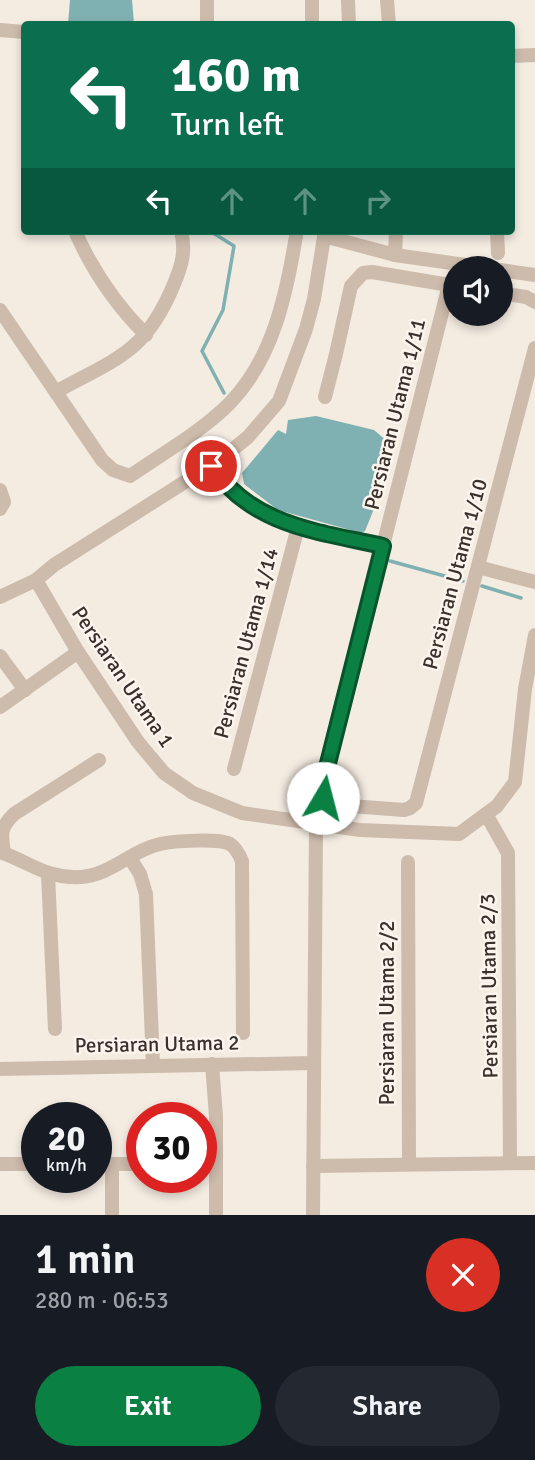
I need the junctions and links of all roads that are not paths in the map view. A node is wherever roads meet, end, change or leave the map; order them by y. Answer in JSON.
{"nodes":[{"id":1,"x":207,"y":0,"type":"edge"},
{"id":2,"x":312,"y":0,"type":"edge"},
{"id":3,"x":348,"y":0,"type":"edge"},
{"id":4,"x":387,"y":0,"type":"edge"},
{"id":5,"x":207,"y":21,"type":"edge"},
{"id":6,"x":312,"y":21,"type":"edge"},
{"id":7,"x":349,"y":21,"type":"edge"},
{"id":8,"x":389,"y":21,"type":"edge"},
{"id":9,"x":0,"y":30,"type":"edge"},
{"id":10,"x":21,"y":33,"type":"edge"},
{"id":11,"x":535,"y":55,"type":"edge"},
{"id":12,"x":515,"y":56,"type":"edge"},
{"id":13,"x":77,"y":235,"type":"edge"},
{"id":14,"x":182,"y":235,"type":"edge"},
{"id":15,"x":296,"y":235,"type":"edge"},
{"id":16,"x":325,"y":235,"type":"edge"},
{"id":17,"x":328,"y":235,"type":"edge"},
{"id":18,"x":396,"y":235,"type":"edge"},
{"id":19,"x":497,"y":235,"type":"edge"},
{"id":20,"x":498,"y":253,"type":"dead end"},
{"id":21,"x":395,"y":255,"type":"junction"},
{"id":22,"x":443,"y":262,"type":"edge"},
{"id":23,"x":513,"y":272,"type":"edge"},
{"id":24,"x":535,"y":275,"type":"edge"},
{"id":25,"x":443,"y":284,"type":"edge"},
{"id":26,"x":513,"y":295,"type":"edge"},
{"id":27,"x":535,"y":302,"type":"edge"},
{"id":28,"x":0,"y":310,"type":"edge"},
{"id":29,"x":443,"y":319,"type":"edge"},
{"id":30,"x":146,"y":335,"type":"junction"},
{"id":31,"x":535,"y":348,"type":"edge"},
{"id":32,"x":57,"y":391,"type":"junction"},
{"id":33,"x":325,"y":397,"type":"dead end"},
{"id":34,"x":211,"y":466,"type":"junction"},
{"id":35,"x":0,"y":490,"type":"edge"},
{"id":36,"x":0,"y":509,"type":"edge"},
{"id":37,"x":298,"y":527,"type":"junction"},
{"id":38,"x":383,"y":546,"type":"junction"},
{"id":39,"x":478,"y":567,"type":"junction"},
{"id":40,"x":36,"y":580,"type":"junction"},
{"id":41,"x":535,"y":582,"type":"edge"},
{"id":42,"x":0,"y":597,"type":"edge"},
{"id":43,"x":535,"y":635,"type":"edge"},
{"id":44,"x":78,"y":652,"type":"junction"},
{"id":45,"x":0,"y":656,"type":"edge"},
{"id":46,"x":25,"y":690,"type":"junction"},
{"id":47,"x":0,"y":707,"type":"edge"},
{"id":48,"x":99,"y":760,"type":"dead end"},
{"id":49,"x":234,"y":769,"type":"dead end"},
{"id":50,"x":410,"y":808,"type":"joint"},
{"id":51,"x":486,"y":814,"type":"junction"},
{"id":52,"x":316,"y":825,"type":"junction"},
{"id":53,"x":2,"y":853,"type":"edge"},
{"id":54,"x":130,"y":858,"type":"junction"},
{"id":55,"x":408,"y":863,"type":"dead end"},
{"id":56,"x":48,"y":874,"type":"junction"},
{"id":57,"x":55,"y":1030,"type":"dead end"},
{"id":58,"x":243,"y":1033,"type":"dead end"},
{"id":59,"x":314,"y":1063,"type":"junction"},
{"id":60,"x":212,"y":1064,"type":"junction"},
{"id":61,"x":153,"y":1065,"type":"junction"},
{"id":62,"x":0,"y":1069,"type":"edge"},
{"id":63,"x":211,"y":1102,"type":"edge"},
{"id":64,"x":510,"y":1163,"type":"junction"},
{"id":65,"x":535,"y":1163,"type":"edge"},
{"id":66,"x":0,"y":1164,"type":"edge"},
{"id":67,"x":21,"y":1164,"type":"edge"},
{"id":68,"x":409,"y":1164,"type":"junction"},
{"id":69,"x":112,"y":1165,"type":"edge"},
{"id":70,"x":126,"y":1165,"type":"edge"},
{"id":71,"x":313,"y":1166,"type":"junction"},
{"id":72,"x":112,"y":1193,"type":"edge"},
{"id":73,"x":213,"y":1193,"type":"edge"},
{"id":74,"x":112,"y":1215,"type":"edge"},
{"id":75,"x":216,"y":1215,"type":"edge"},
{"id":76,"x":313,"y":1215,"type":"edge"}],
"edges":[{"from":1,"to":5,"type":"street"},
{"from":2,"to":6,"type":"street"},
{"from":3,"to":7,"type":"street"},
{"from":4,"to":8,"type":"street"},
{"from":9,"to":10,"type":"street"},
{"from":11,"to":12,"type":"street"},
{"from":13,"to":30,"type":"street"},
{"from":14,"to":30,"type":"street"},
{"from":15,"to":32,"type":"street"},
{"from":16,"to":34,"type":"street"},
{"from":17,"to":21,"type":"street"},
{"from":18,"to":21,"type":"street"},
{"from":19,"to":20,"type":"street"},
{"from":21,"to":22,"type":"street"},
{"from":23,"to":24,"type":"street"},
{"from":25,"to":33,"type":"street"},
{"from":26,"to":27,"type":"street"},
{"from":28,"to":32,"type":"street"},
{"from":29,"to":38,"type":"street","name":"Persiaran Utama 1/11"},
{"from":30,"to":32,"type":"street"},
{"from":31,"to":39,"type":"street","name":"Persiaran Utama 1/10"},
{"from":34,"to":37,"type":"street"},
{"from":34,"to":40,"type":"street"},
{"from":35,"to":36,"type":"street"},
{"from":37,"to":38,"type":"street"},
{"from":37,"to":49,"type":"street","name":"Persiaran Utama 1/14"},
{"from":38,"to":50,"type":"street","name":"Persiaran Utama 1/11"},
{"from":39,"to":41,"type":"street"},
{"from":39,"to":50,"type":"street","name":"Persiaran Utama 1/10"},
{"from":40,"to":42,"type":"street"},
{"from":40,"to":44,"type":"street","name":"Persiaran Utama 1"},
{"from":43,"to":51,"type":"street","name":"Persiaran Utama 1"},
{"from":44,"to":46,"type":"street"},
{"from":44,"to":52,"type":"street","name":"Persiaran Utama 1"},
{"from":45,"to":46,"type":"street"},
{"from":46,"to":47,"type":"street"},
{"from":48,"to":53,"type":"street"},
{"from":51,"to":52,"type":"street","name":"Persiaran Utama 1"},
{"from":51,"to":64,"type":"street","name":"Persiaran Utama 2/3"},
{"from":52,"to":59,"type":"street"},
{"from":53,"to":56,"type":"street"},
{"from":54,"to":56,"type":"street"},
{"from":54,"to":58,"type":"street"},
{"from":54,"to":61,"type":"street"},
{"from":55,"to":68,"type":"street","name":"Persiaran Utama 2/2"},
{"from":56,"to":57,"type":"street"},
{"from":59,"to":60,"type":"street","name":"Persiaran Utama 2"},
{"from":59,"to":71,"type":"street"},
{"from":60,"to":61,"type":"street","name":"Persiaran Utama 2"},
{"from":60,"to":63,"type":"street"},
{"from":61,"to":62,"type":"street","name":"Persiaran Utama 2"},
{"from":64,"to":65,"type":"street"},
{"from":64,"to":68,"type":"street"},
{"from":66,"to":67,"type":"street"},
{"from":68,"to":71,"type":"street"},
{"from":69,"to":70,"type":"street"},
{"from":71,"to":76,"type":"street"},
{"from":72,"to":74,"type":"street"},
{"from":73,"to":75,"type":"street"}]}
